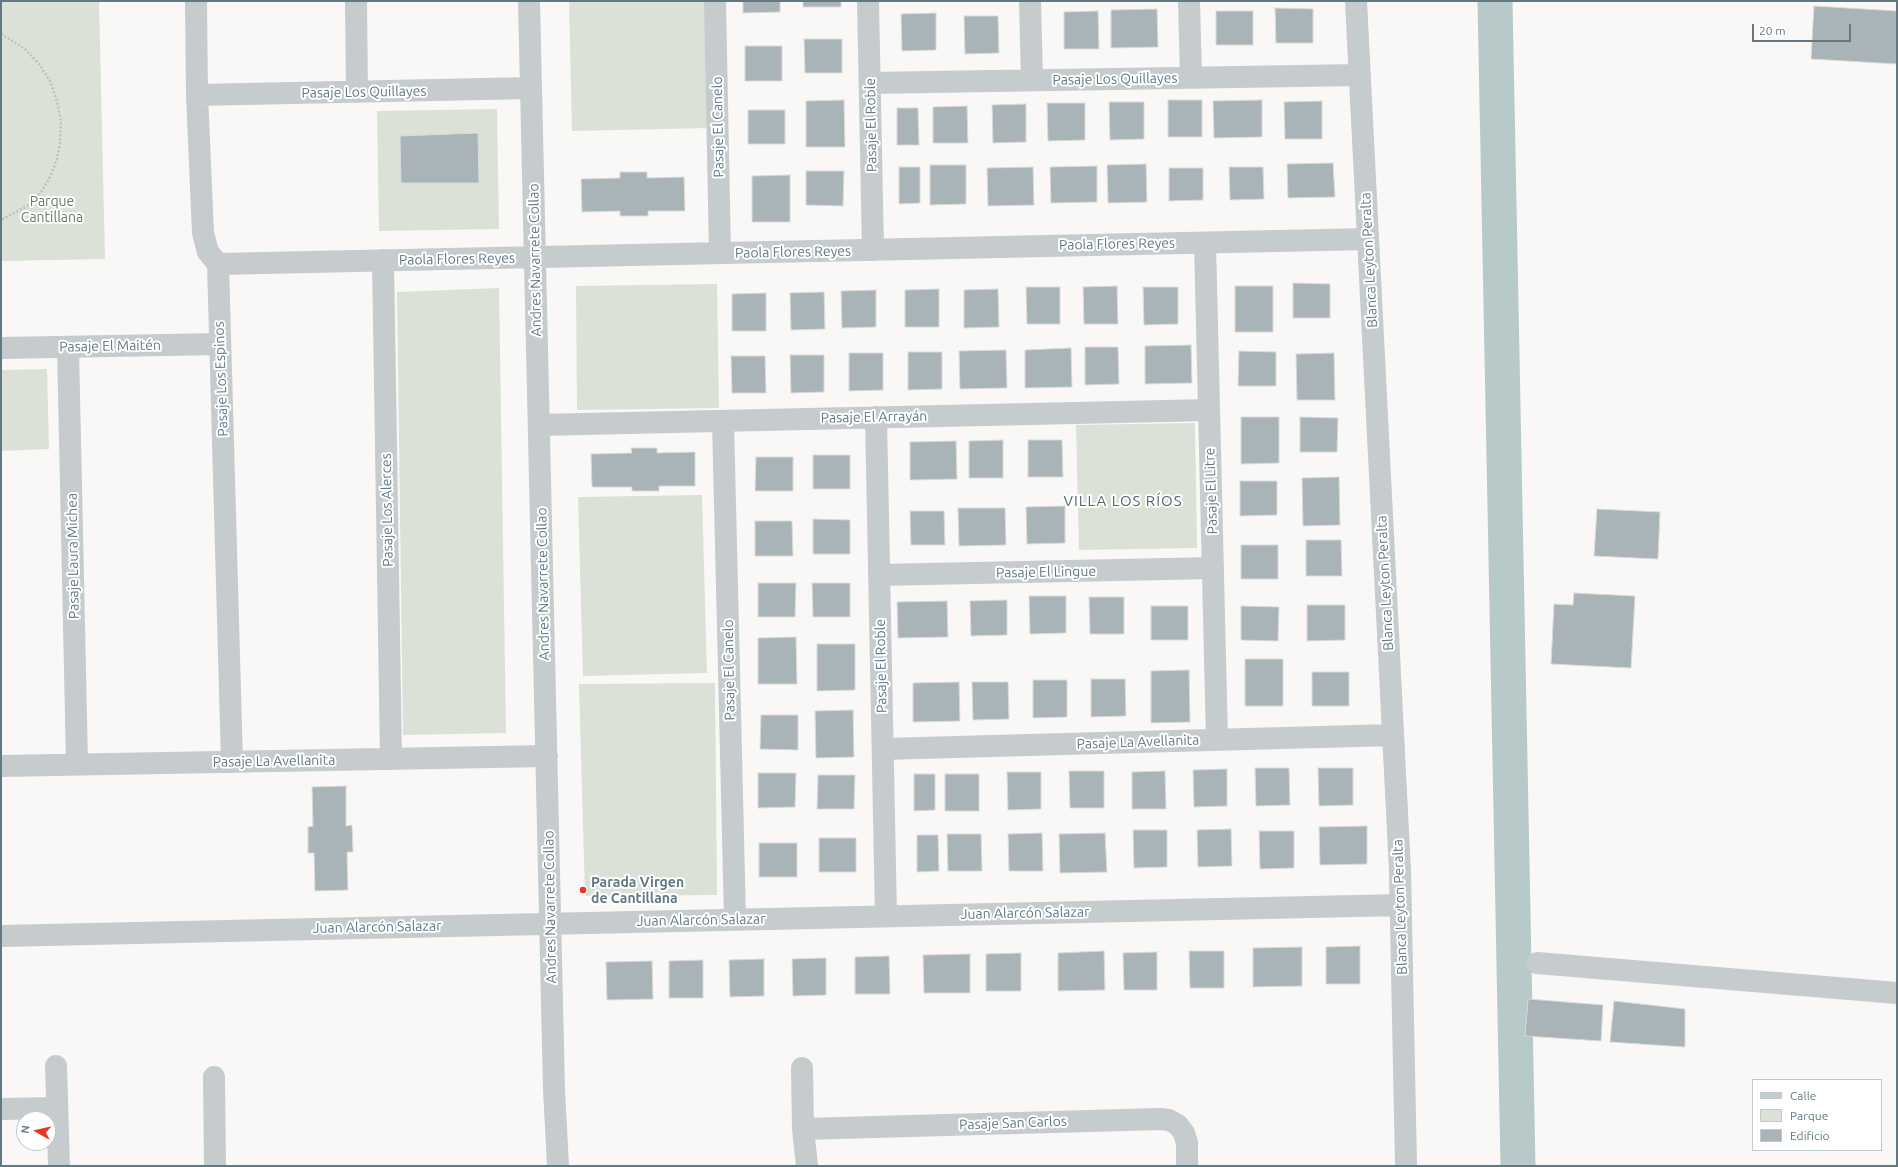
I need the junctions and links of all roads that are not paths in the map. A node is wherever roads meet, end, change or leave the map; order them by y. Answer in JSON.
{"nodes":[{"id":1,"x":196,"y":1,"type":"edge"},
{"id":2,"x":356,"y":1,"type":"edge"},
{"id":3,"x":529,"y":1,"type":"edge"},
{"id":4,"x":715,"y":1,"type":"edge"},
{"id":5,"x":868,"y":1,"type":"edge"},
{"id":6,"x":1030,"y":1,"type":"edge"},
{"id":7,"x":1189,"y":1,"type":"edge"},
{"id":8,"x":1356,"y":1,"type":"edge"},
{"id":9,"x":1360,"y":75,"type":"junction"},
{"id":10,"x":1191,"y":77,"type":"junction"},
{"id":11,"x":1032,"y":80,"type":"junction"},
{"id":12,"x":870,"y":83,"type":"junction"},
{"id":13,"x":531,"y":88,"type":"junction"},
{"id":14,"x":357,"y":92,"type":"junction"},
{"id":15,"x":197,"y":95,"type":"junction"},
{"id":16,"x":1368,"y":239,"type":"junction"},
{"id":17,"x":1205,"y":242,"type":"junction"},
{"id":18,"x":873,"y":250,"type":"junction"},
{"id":19,"x":720,"y":253,"type":"junction"},
{"id":20,"x":535,"y":257,"type":"junction"},
{"id":21,"x":383,"y":260,"type":"junction"},
{"id":22,"x":218,"y":264,"type":"junction"},
{"id":23,"x":220,"y":344,"type":"junction"},
{"id":24,"x":68,"y":347,"type":"junction"},
{"id":25,"x":1,"y":348,"type":"edge"},
{"id":26,"x":1209,"y":410,"type":"junction"},
{"id":27,"x":876,"y":417,"type":"junction"},
{"id":28,"x":723,"y":421,"type":"junction"},
{"id":29,"x":539,"y":425,"type":"junction"},
{"id":30,"x":1213,"y":568,"type":"junction"},
{"id":31,"x":879,"y":575,"type":"junction"},
{"id":32,"x":1393,"y":735,"type":"junction"},
{"id":33,"x":1217,"y":740,"type":"junction"},
{"id":34,"x":882,"y":749,"type":"junction"},
{"id":35,"x":547,"y":756,"type":"junction"},
{"id":36,"x":391,"y":759,"type":"junction"},
{"id":37,"x":232,"y":762,"type":"junction"},
{"id":38,"x":77,"y":764,"type":"junction"},
{"id":39,"x":1,"y":766,"type":"edge"},
{"id":40,"x":1401,"y":905,"type":"junction"},
{"id":41,"x":886,"y":916,"type":"junction"},
{"id":42,"x":735,"y":919,"type":"junction"},
{"id":43,"x":550,"y":923,"type":"junction"},
{"id":44,"x":1,"y":936,"type":"edge"},
{"id":45,"x":1537,"y":963,"type":"dead end"},
{"id":46,"x":1897,"y":993,"type":"edge"},
{"id":47,"x":56,"y":1066,"type":"dead end"},
{"id":48,"x":802,"y":1068,"type":"dead end"},
{"id":49,"x":214,"y":1077,"type":"dead end"},
{"id":50,"x":57,"y":1108,"type":"junction"},
{"id":51,"x":1,"y":1110,"type":"edge"},
{"id":52,"x":803,"y":1129,"type":"junction"},
{"id":53,"x":59,"y":1166,"type":"edge"},
{"id":54,"x":215,"y":1166,"type":"edge"},
{"id":55,"x":558,"y":1166,"type":"edge"},
{"id":56,"x":807,"y":1166,"type":"edge"},
{"id":57,"x":1187,"y":1166,"type":"edge"},
{"id":58,"x":1406,"y":1166,"type":"edge"}],
"edges":[{"from":1,"to":15,"type":"street"},
{"from":2,"to":14,"type":"street"},
{"from":3,"to":13,"type":"street","name":"Andres Navarrete Collao"},
{"from":4,"to":19,"type":"street","name":"Pasaje El Canelo"},
{"from":5,"to":12,"type":"street","name":"Pasaje El Roble"},
{"from":6,"to":11,"type":"street"},
{"from":7,"to":10,"type":"street"},
{"from":8,"to":9,"type":"street","name":"Blanca Leyton Peralta"},
{"from":9,"to":10,"type":"street","name":"Pasaje Los Quillayes"},
{"from":9,"to":16,"type":"street","name":"Blanca Leyton Peralta"},
{"from":10,"to":11,"type":"street","name":"Pasaje Los Quillayes"},
{"from":11,"to":12,"type":"street","name":"Pasaje Los Quillayes"},
{"from":12,"to":18,"type":"street","name":"Pasaje El Roble"},
{"from":13,"to":14,"type":"street","name":"Pasaje Los Quillayes"},
{"from":13,"to":20,"type":"street","name":"Andres Navarrete Collao"},
{"from":14,"to":15,"type":"street","name":"Pasaje Los Quillayes"},
{"from":15,"to":22,"type":"street"},
{"from":16,"to":17,"type":"street","name":"Paola Flores Reyes"},
{"from":16,"to":32,"type":"street","name":"Blanca Leyton Peralta"},
{"from":17,"to":18,"type":"street","name":"Paola Flores Reyes"},
{"from":17,"to":26,"type":"street","name":"Pasaje El Litre"},
{"from":18,"to":19,"type":"street","name":"Paola Flores Reyes"},
{"from":19,"to":20,"type":"street","name":"Paola Flores Reyes"},
{"from":20,"to":21,"type":"street","name":"Paola Flores Reyes"},
{"from":20,"to":29,"type":"street","name":"Andres Navarrete Collao"},
{"from":21,"to":22,"type":"street","name":"Paola Flores Reyes"},
{"from":21,"to":36,"type":"street","name":"Pasaje Los Alerces"},
{"from":22,"to":23,"type":"street","name":"Pasaje Los Espinos"},
{"from":23,"to":24,"type":"street","name":"Pasaje El Maitén"},
{"from":23,"to":37,"type":"street","name":"Pasaje Los Espinos"},
{"from":24,"to":25,"type":"street","name":"Pasaje El Maitén"},
{"from":24,"to":38,"type":"street","name":"Pasaje Laura Michea"},
{"from":26,"to":27,"type":"street","name":"Pasaje El Arrayán"},
{"from":26,"to":30,"type":"street","name":"Pasaje El Litre"},
{"from":27,"to":28,"type":"street","name":"Pasaje El Arrayán"},
{"from":27,"to":31,"type":"street","name":"Pasaje El Roble"},
{"from":28,"to":29,"type":"street","name":"Pasaje El Arrayán"},
{"from":28,"to":42,"type":"street","name":"Pasaje El Canelo"},
{"from":29,"to":35,"type":"street","name":"Andres Navarrete Collao"},
{"from":30,"to":31,"type":"street","name":"Pasaje El Lingue"},
{"from":30,"to":33,"type":"street","name":"Pasaje El Litre"},
{"from":31,"to":34,"type":"street","name":"Pasaje El Roble"},
{"from":32,"to":33,"type":"street","name":"Pasaje La Avellanita"},
{"from":32,"to":40,"type":"street","name":"Blanca Leyton Peralta"},
{"from":33,"to":34,"type":"street","name":"Pasaje La Avellanita"},
{"from":34,"to":41,"type":"street","name":"Pasaje El Roble"},
{"from":35,"to":36,"type":"street","name":"Pasaje La Avellanita"},
{"from":35,"to":43,"type":"street","name":"Andres Navarrete Collao"},
{"from":36,"to":37,"type":"street","name":"Pasaje La Avellanita"},
{"from":37,"to":38,"type":"street","name":"Pasaje La Avellanita"},
{"from":38,"to":39,"type":"street","name":"Pasaje La Avellanita"},
{"from":40,"to":41,"type":"street","name":"Juan Alarcón Salazar"},
{"from":40,"to":58,"type":"street","name":"Blanca Leyton Peralta"},
{"from":41,"to":42,"type":"street","name":"Juan Alarcón Salazar"},
{"from":42,"to":43,"type":"street","name":"Juan Alarcón Salazar"},
{"from":43,"to":44,"type":"street","name":"Juan Alarcón Salazar"},
{"from":43,"to":55,"type":"street","name":"Andres Navarrete Collao"},
{"from":45,"to":46,"type":"street"},
{"from":47,"to":50,"type":"street"},
{"from":48,"to":52,"type":"street"},
{"from":49,"to":54,"type":"street"},
{"from":50,"to":51,"type":"street"},
{"from":50,"to":53,"type":"street"},
{"from":52,"to":56,"type":"street"},
{"from":52,"to":57,"type":"street","name":"Pasaje San Carlos"}]}
